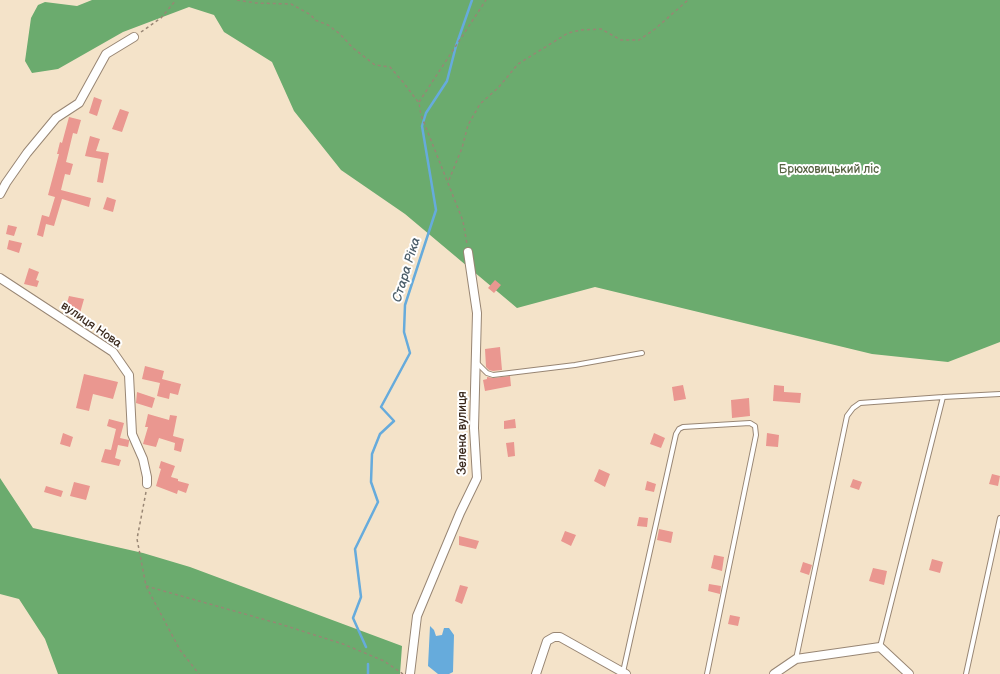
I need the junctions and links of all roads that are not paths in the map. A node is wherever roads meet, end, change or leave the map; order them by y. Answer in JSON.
{"nodes":[{"id":1,"x":134,"y":37,"type":"road end"},
{"id":2,"x":0,"y":194,"type":"edge"},
{"id":3,"x":468,"y":252,"type":"road end"},
{"id":4,"x":0,"y":278,"type":"edge"},
{"id":5,"x":642,"y":353,"type":"dead end"},
{"id":6,"x":477,"y":363,"type":"junction"},
{"id":7,"x":1000,"y":394,"type":"edge"},
{"id":8,"x":943,"y":397,"type":"junction"},
{"id":9,"x":147,"y":484,"type":"road end"},
{"id":10,"x":1000,"y":518,"type":"edge"},
{"id":11,"x":880,"y":647,"type":"junction"},
{"id":12,"x":796,"y":658,"type":"junction"},
{"id":13,"x":624,"y":673,"type":"edge"},
{"id":14,"x":410,"y":674,"type":"edge"},
{"id":15,"x":536,"y":674,"type":"edge"},
{"id":16,"x":707,"y":674,"type":"edge"},
{"id":17,"x":774,"y":674,"type":"edge"},
{"id":18,"x":909,"y":674,"type":"edge"},
{"id":19,"x":966,"y":674,"type":"edge"}],
"edges":[{"from":1,"to":2,"type":"street"},
{"from":3,"to":6,"type":"street","name":"Зелена вулиця"},
{"from":4,"to":9,"type":"street","name":"вулиця Нова"},
{"from":5,"to":6,"type":"lane"},
{"from":6,"to":14,"type":"street","name":"Зелена вулиця"},
{"from":7,"to":8,"type":"lane"},
{"from":8,"to":11,"type":"lane"},
{"from":8,"to":12,"type":"lane"},
{"from":10,"to":19,"type":"lane"},
{"from":11,"to":12,"type":"street"},
{"from":11,"to":18,"type":"street"},
{"from":12,"to":17,"type":"street"},
{"from":13,"to":15,"type":"street"},
{"from":13,"to":16,"type":"lane"}]}
